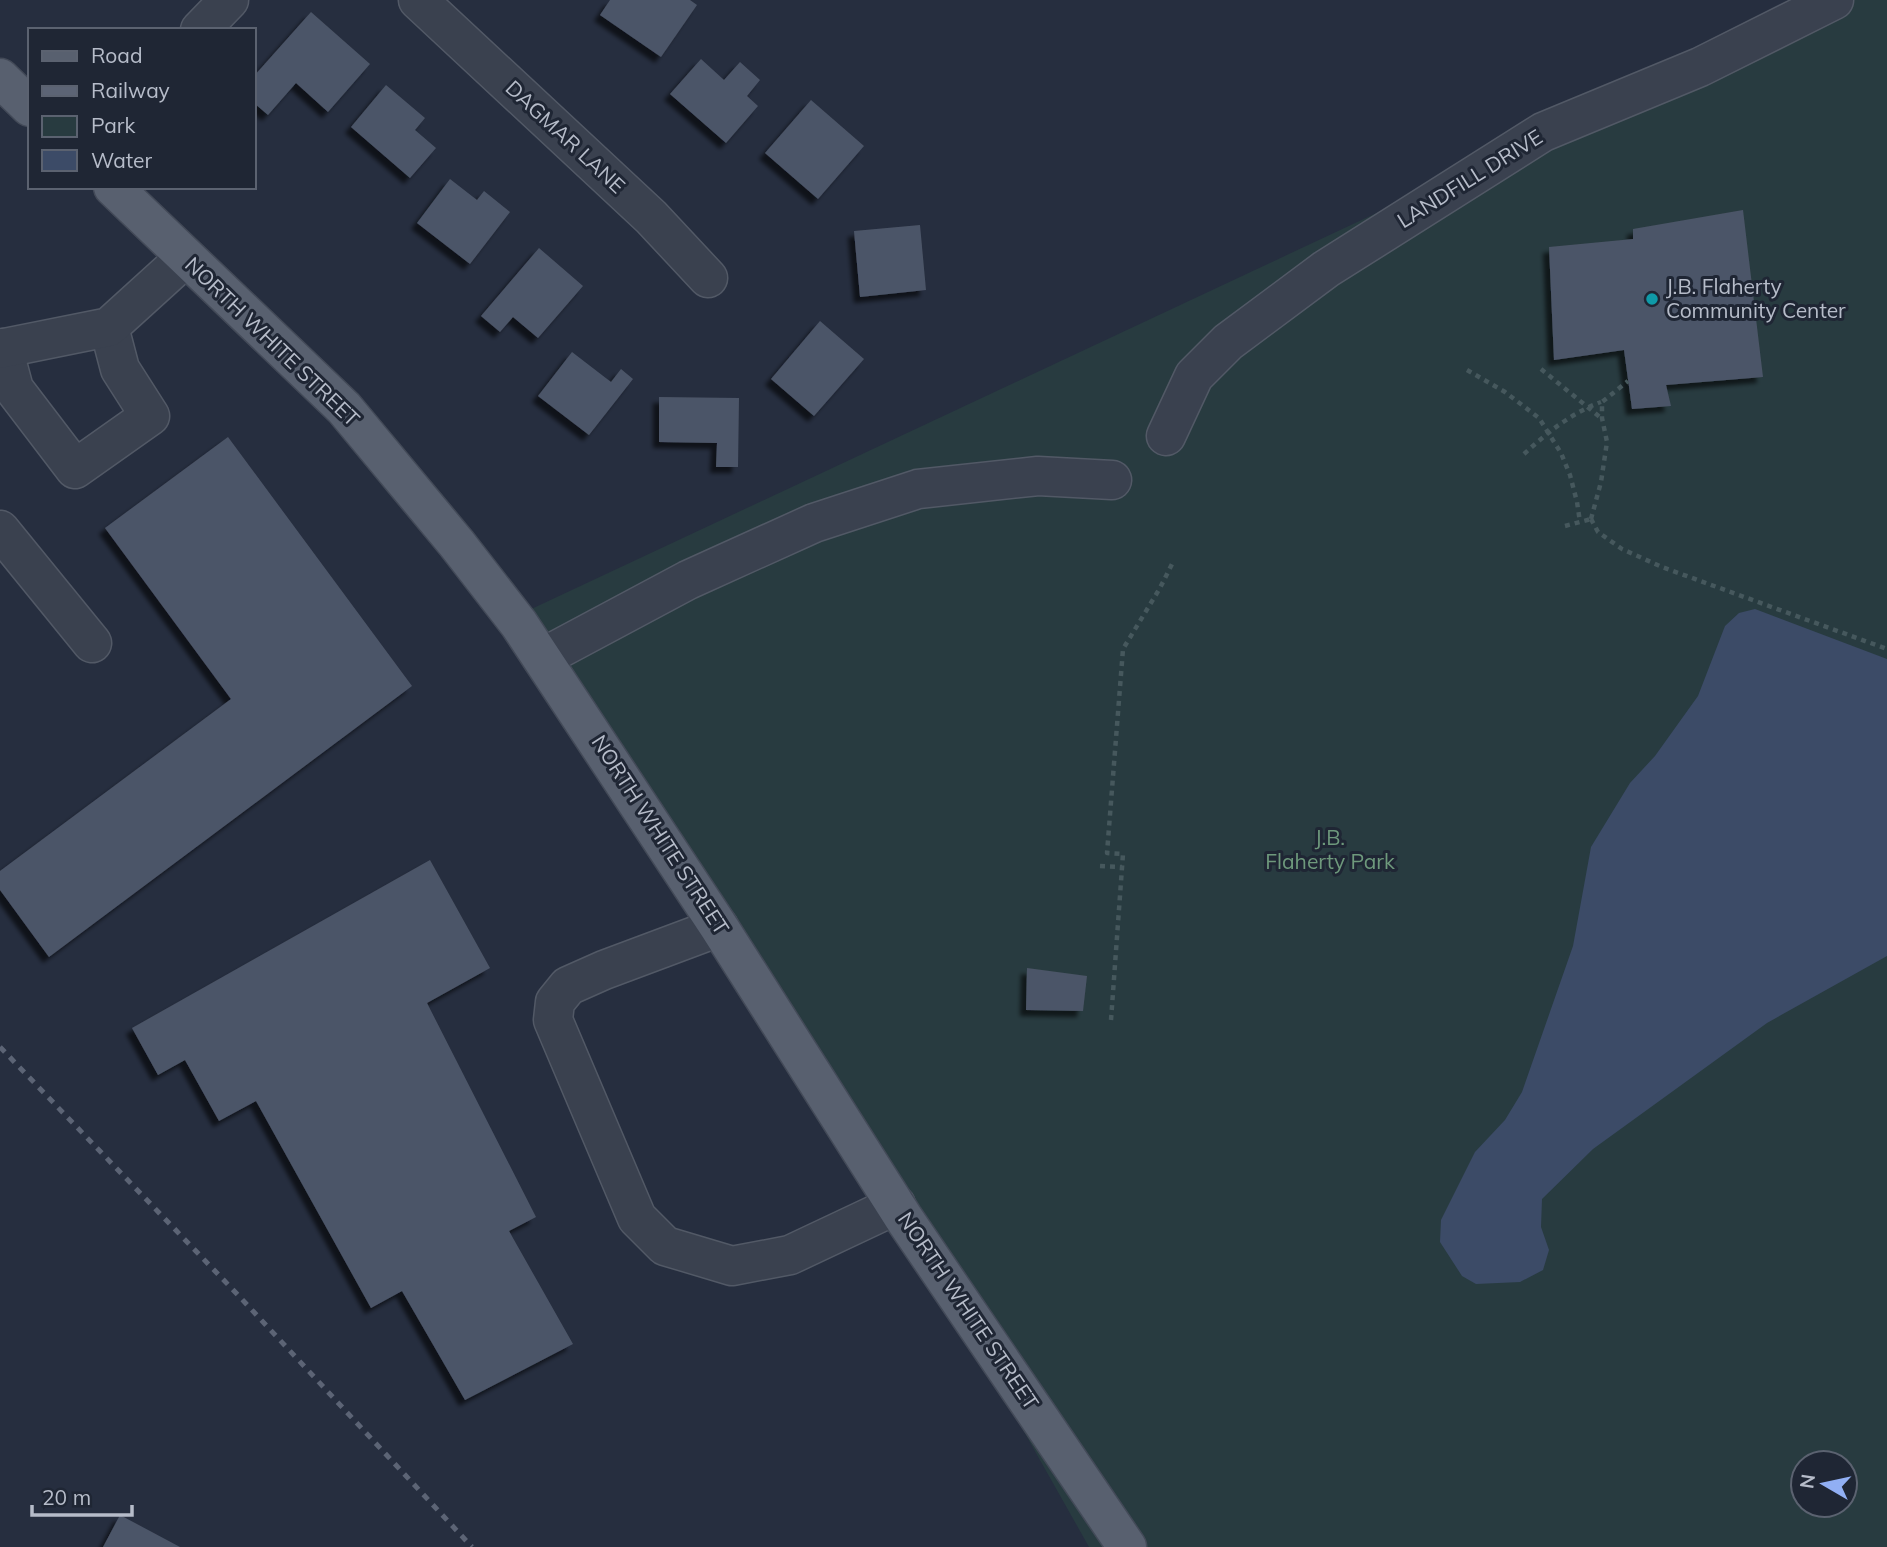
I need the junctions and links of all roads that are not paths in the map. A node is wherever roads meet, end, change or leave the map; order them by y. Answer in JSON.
{"nodes":[{"id":1,"x":229,"y":0,"type":"edge"},
{"id":2,"x":418,"y":0,"type":"edge"},
{"id":3,"x":1834,"y":0,"type":"edge"},
{"id":4,"x":202,"y":28,"type":"edge"},
{"id":5,"x":0,"y":78,"type":"edge"},
{"id":6,"x":28,"y":105,"type":"edge"},
{"id":7,"x":115,"y":189,"type":"edge"},
{"id":8,"x":185,"y":258,"type":"junction"},
{"id":9,"x":708,"y":278,"type":"dead end"},
{"id":10,"x":109,"y":327,"type":"junction"},
{"id":11,"x":1,"y":348,"type":"edge"},
{"id":12,"x":1166,"y":436,"type":"dead end"},
{"id":13,"x":1112,"y":480,"type":"dead end"},
{"id":14,"x":0,"y":530,"type":"edge"},
{"id":15,"x":92,"y":643,"type":"dead end"},
{"id":16,"x":542,"y":657,"type":"junction"},
{"id":17,"x":719,"y":927,"type":"junction"},
{"id":18,"x":896,"y":1205,"type":"junction"},
{"id":19,"x":1127,"y":1547,"type":"edge"}],
"edges":[{"from":1,"to":4,"type":"street"},
{"from":2,"to":9,"type":"street","name":"DAGMAR LANE"},
{"from":3,"to":12,"type":"street","name":"LANDFILL DRIVE"},
{"from":5,"to":6,"type":"main road"},
{"from":7,"to":8,"type":"main road","name":"NORTH WHITE STREET"},
{"from":8,"to":10,"type":"street"},
{"from":8,"to":16,"type":"main road","name":"NORTH WHITE STREET"},
{"from":10,"to":11,"type":"street"},
{"from":10,"to":11,"type":"street"},
{"from":13,"to":16,"type":"street"},
{"from":14,"to":15,"type":"street"},
{"from":16,"to":17,"type":"main road","name":"NORTH WHITE STREET"},
{"from":17,"to":18,"type":"main road","name":"NORTH WHITE STREET"},
{"from":17,"to":18,"type":"street"},
{"from":18,"to":19,"type":"main road","name":"NORTH WHITE STREET"}]}
